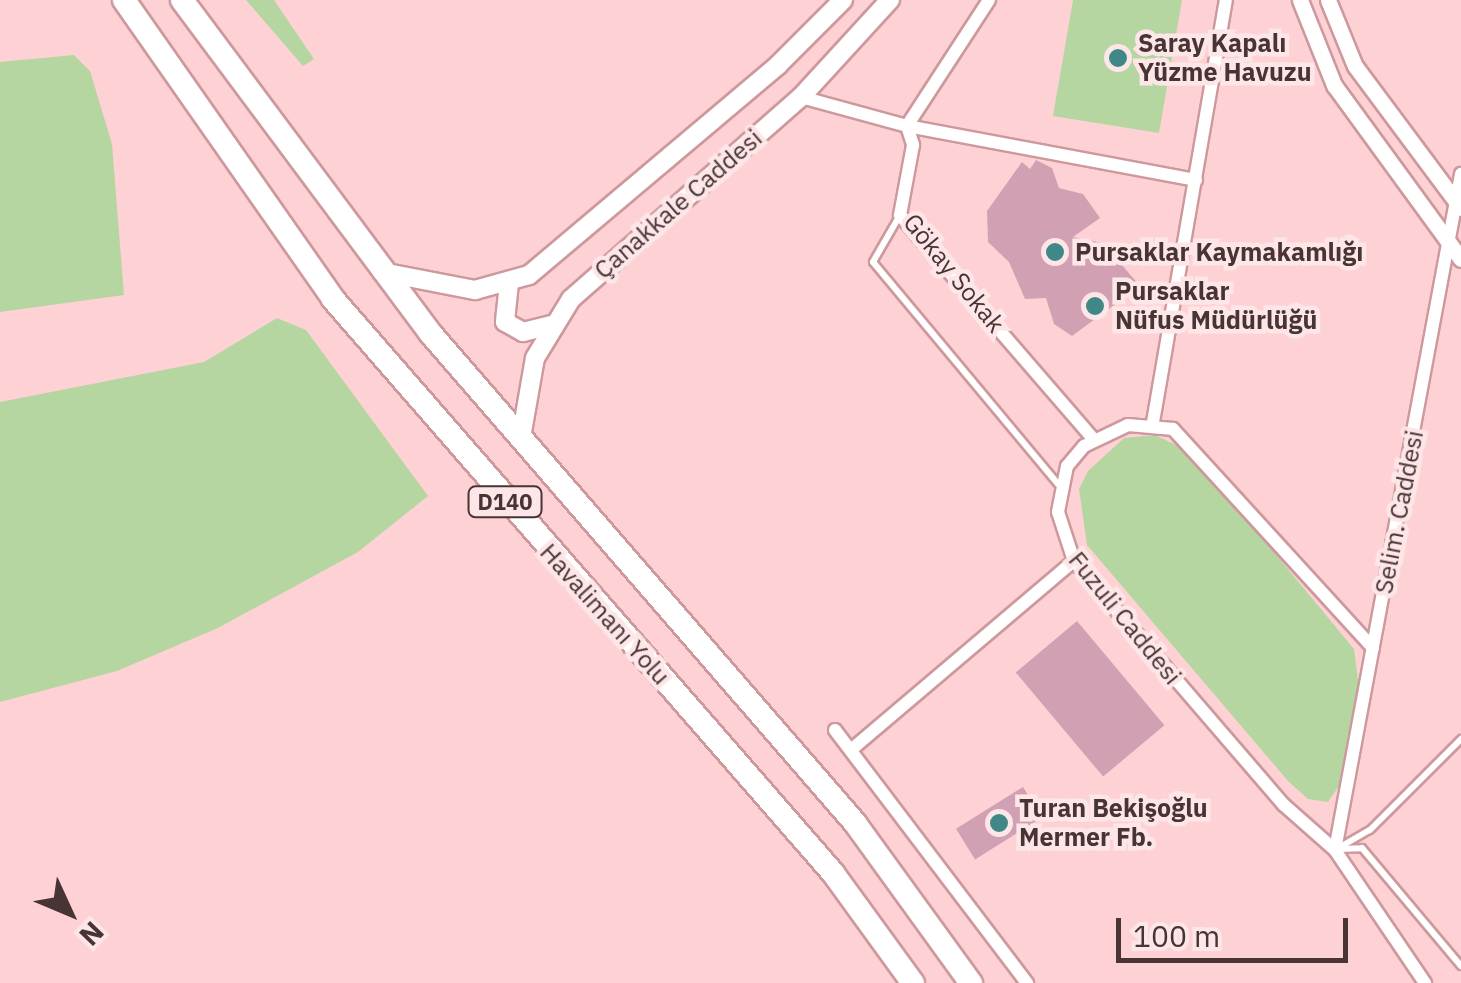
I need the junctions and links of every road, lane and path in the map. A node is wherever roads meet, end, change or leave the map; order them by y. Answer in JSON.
{"nodes":[{"id":1,"x":124,"y":0,"type":"edge"},
{"id":2,"x":182,"y":0,"type":"edge"},
{"id":3,"x":842,"y":0,"type":"edge"},
{"id":4,"x":890,"y":0,"type":"edge"},
{"id":5,"x":989,"y":0,"type":"edge"},
{"id":6,"x":1226,"y":0,"type":"edge"},
{"id":7,"x":1300,"y":0,"type":"edge"},
{"id":8,"x":1328,"y":0,"type":"edge"},
{"id":9,"x":801,"y":96,"type":"junction"},
{"id":10,"x":908,"y":126,"type":"junction"},
{"id":11,"x":1461,"y":174,"type":"edge"},
{"id":12,"x":1196,"y":180,"type":"junction"},
{"id":13,"x":1458,"y":205,"type":"edge"},
{"id":14,"x":900,"y":215,"type":"junction"},
{"id":15,"x":1450,"y":246,"type":"junction"},
{"id":16,"x":1461,"y":260,"type":"edge"},
{"id":17,"x":382,"y":272,"type":"junction"},
{"id":18,"x":509,"y":283,"type":"junction"},
{"id":19,"x":551,"y":325,"type":"junction"},
{"id":20,"x":1153,"y":422,"type":"junction"},
{"id":21,"x":521,"y":438,"type":"junction"},
{"id":22,"x":1094,"y":440,"type":"junction"},
{"id":23,"x":1058,"y":484,"type":"junction"},
{"id":24,"x":1074,"y":562,"type":"junction"},
{"id":25,"x":1373,"y":648,"type":"junction"},
{"id":26,"x":835,"y":730,"type":"dead end"},
{"id":27,"x":1461,"y":740,"type":"edge"},
{"id":28,"x":852,"y":749,"type":"junction"},
{"id":29,"x":1335,"y":850,"type":"junction"},
{"id":30,"x":1461,"y":966,"type":"edge"},
{"id":31,"x":913,"y":983,"type":"edge"},
{"id":32,"x":971,"y":983,"type":"edge"},
{"id":33,"x":1027,"y":983,"type":"edge"},
{"id":34,"x":1426,"y":983,"type":"edge"}],
"edges":[{"from":1,"to":31,"type":"highway","name":"Havalimanı Yolu","number":"D140"},
{"from":2,"to":17,"type":"highway","name":"Havalimanı Yolu","number":"D140"},
{"from":3,"to":18,"type":"main road","name":"Çanakkale Caddesi"},
{"from":4,"to":9,"type":"main road","name":"Çanakkale Caddesi"},
{"from":5,"to":10,"type":"street"},
{"from":6,"to":12,"type":"street"},
{"from":7,"to":15,"type":"street"},
{"from":8,"to":13,"type":"street"},
{"from":9,"to":10,"type":"street"},
{"from":9,"to":19,"type":"main road","name":"Çanakkale Caddesi"},
{"from":10,"to":12,"type":"street"},
{"from":10,"to":14,"type":"street","name":"Gökay Sokak"},
{"from":11,"to":13,"type":"street","name":"Selim. Caddesi"},
{"from":12,"to":20,"type":"street"},
{"from":13,"to":15,"type":"street","name":"Selim. Caddesi"},
{"from":14,"to":22,"type":"street","name":"Gökay Sokak"},
{"from":14,"to":23,"type":"lane"},
{"from":15,"to":16,"type":"street"},
{"from":15,"to":25,"type":"street","name":"Selim. Caddesi"},
{"from":17,"to":18,"type":"main road","name":"Çanakkale Caddesi"},
{"from":17,"to":21,"type":"highway","name":"Havalimanı Yolu","number":"D140"},
{"from":18,"to":19,"type":"main road"},
{"from":19,"to":21,"type":"main road","name":"Çanakkale Caddesi"},
{"from":20,"to":22,"type":"street"},
{"from":20,"to":25,"type":"street"},
{"from":21,"to":32,"type":"highway","name":"Havalimanı Yolu","number":"D140"},
{"from":22,"to":23,"type":"street"},
{"from":23,"to":24,"type":"street","name":"Fuzuli Caddesi"},
{"from":24,"to":28,"type":"street"},
{"from":24,"to":29,"type":"street","name":"Fuzuli Caddesi"},
{"from":25,"to":29,"type":"street","name":"Selim. Caddesi"},
{"from":26,"to":28,"type":"street"},
{"from":27,"to":29,"type":"lane"},
{"from":28,"to":33,"type":"street"},
{"from":29,"to":30,"type":"lane"},
{"from":29,"to":34,"type":"street","name":"Fuzuli Caddesi"}]}
